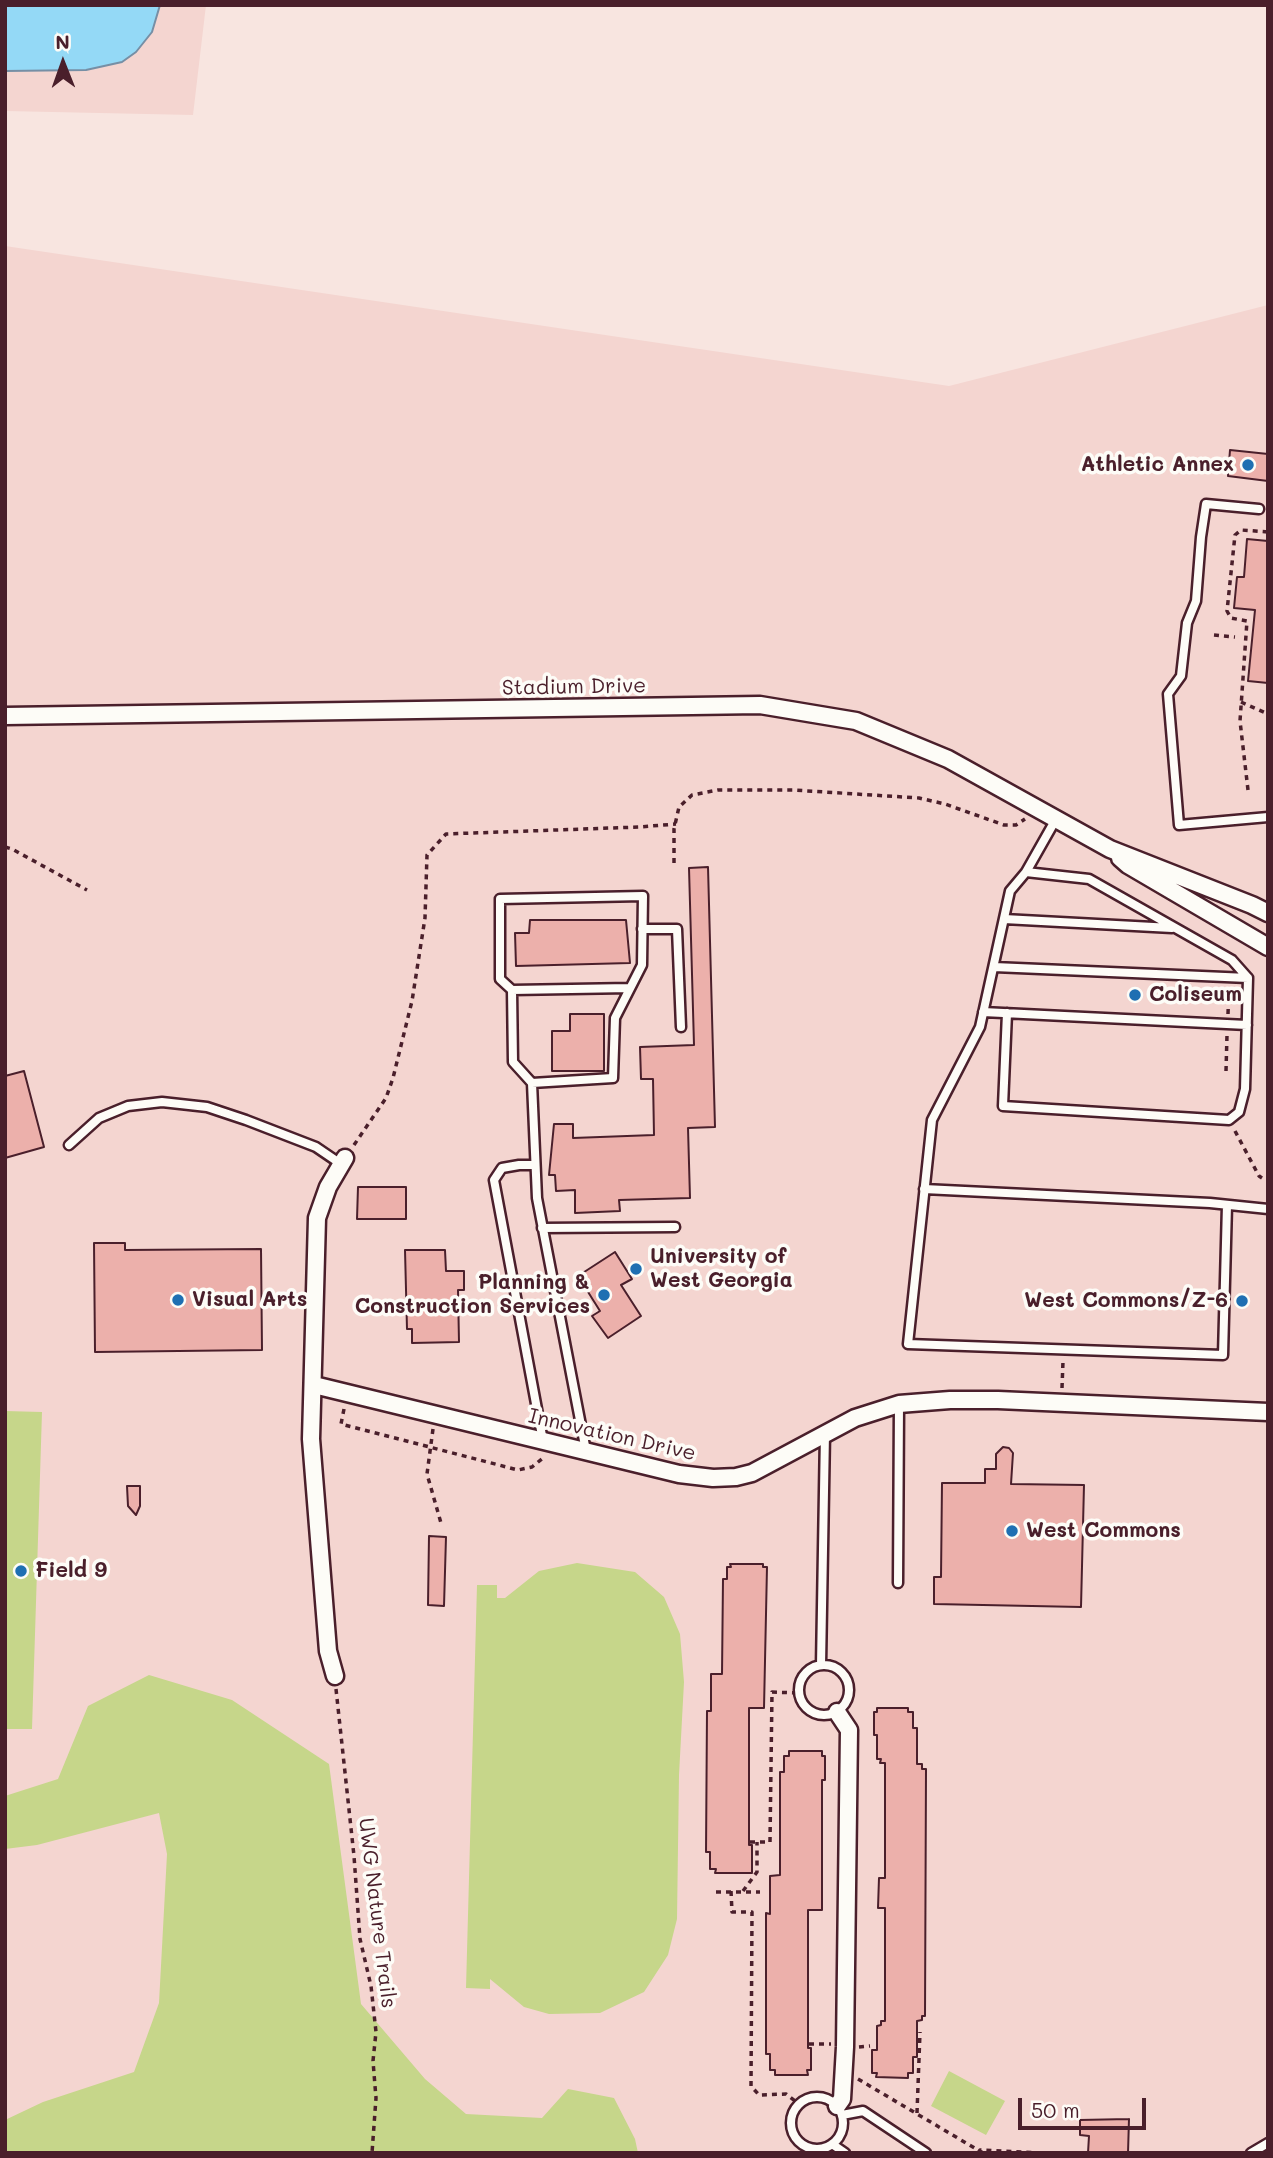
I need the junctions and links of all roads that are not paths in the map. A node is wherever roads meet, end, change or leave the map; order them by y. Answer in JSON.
{"nodes":[{"id":1,"x":1259,"y":509,"type":"dead end"},
{"id":2,"x":5,"y":716,"type":"edge"},
{"id":3,"x":1268,"y":817,"type":"edge"},
{"id":4,"x":1056,"y":819,"type":"junction"},
{"id":5,"x":1110,"y":849,"type":"junction"},
{"id":6,"x":1026,"y":872,"type":"junction"},
{"id":7,"x":1268,"y":913,"type":"edge"},
{"id":8,"x":1004,"y":919,"type":"junction"},
{"id":9,"x":1175,"y":928,"type":"junction"},
{"id":10,"x":642,"y":929,"type":"junction"},
{"id":11,"x":1268,"y":947,"type":"edge"},
{"id":12,"x":993,"y":967,"type":"junction"},
{"id":13,"x":1248,"y":978,"type":"junction"},
{"id":14,"x":630,"y":988,"type":"junction"},
{"id":15,"x":513,"y":990,"type":"junction"},
{"id":16,"x":983,"y":1012,"type":"junction"},
{"id":17,"x":1007,"y":1013,"type":"junction"},
{"id":18,"x":1247,"y":1025,"type":"junction"},
{"id":19,"x":681,"y":1027,"type":"dead end"},
{"id":20,"x":532,"y":1083,"type":"junction"},
{"id":21,"x":69,"y":1144,"type":"dead end"},
{"id":22,"x":343,"y":1161,"type":"joint"},
{"id":23,"x":535,"y":1165,"type":"junction"},
{"id":24,"x":924,"y":1189,"type":"junction"},
{"id":25,"x":1227,"y":1205,"type":"junction"},
{"id":26,"x":1268,"y":1209,"type":"edge"},
{"id":27,"x":675,"y":1227,"type":"dead end"},
{"id":28,"x":542,"y":1228,"type":"junction"},
{"id":29,"x":314,"y":1385,"type":"junction"},
{"id":30,"x":899,"y":1404,"type":"junction"},
{"id":31,"x":1268,"y":1412,"type":"edge"},
{"id":32,"x":825,"y":1433,"type":"junction"},
{"id":33,"x":545,"y":1447,"type":"junction"},
{"id":34,"x":586,"y":1451,"type":"junction"},
{"id":35,"x":898,"y":1583,"type":"dead end"},
{"id":36,"x":821,"y":1665,"type":"junction"},
{"id":37,"x":335,"y":1676,"type":"road end"},
{"id":38,"x":837,"y":1712,"type":"junction"},
{"id":39,"x":840,"y":2111,"type":"junction"},
{"id":40,"x":1268,"y":2143,"type":"edge"},
{"id":41,"x":832,"y":2144,"type":"junction"},
{"id":42,"x":804,"y":2150,"type":"edge"},
{"id":43,"x":845,"y":2153,"type":"edge"},
{"id":44,"x":926,"y":2153,"type":"edge"},
{"id":45,"x":1251,"y":2153,"type":"edge"}],
"edges":[{"from":1,"to":3,"type":"lane"},
{"from":2,"to":4,"type":"street","name":"Stadium Drive"},
{"from":4,"to":5,"type":"street","name":"Stadium Drive"},
{"from":4,"to":6,"type":"lane"},
{"from":5,"to":7,"type":"street","name":"Stadium Drive"},
{"from":5,"to":11,"type":"street","name":"Stadium Drive"},
{"from":6,"to":8,"type":"lane"},
{"from":6,"to":9,"type":"lane"},
{"from":8,"to":9,"type":"lane"},
{"from":8,"to":12,"type":"lane"},
{"from":9,"to":13,"type":"lane"},
{"from":10,"to":14,"type":"lane"},
{"from":10,"to":15,"type":"lane"},
{"from":10,"to":19,"type":"lane"},
{"from":12,"to":13,"type":"lane"},
{"from":12,"to":16,"type":"lane"},
{"from":13,"to":18,"type":"lane"},
{"from":14,"to":15,"type":"lane"},
{"from":14,"to":20,"type":"lane"},
{"from":15,"to":20,"type":"lane"},
{"from":16,"to":17,"type":"lane"},
{"from":16,"to":24,"type":"lane"},
{"from":17,"to":18,"type":"lane"},
{"from":17,"to":18,"type":"lane"},
{"from":20,"to":23,"type":"lane"},
{"from":21,"to":22,"type":"lane"},
{"from":22,"to":29,"type":"street"},
{"from":23,"to":28,"type":"lane"},
{"from":23,"to":33,"type":"lane"},
{"from":24,"to":25,"type":"lane"},
{"from":24,"to":25,"type":"lane"},
{"from":25,"to":26,"type":"lane"},
{"from":27,"to":28,"type":"lane"},
{"from":28,"to":34,"type":"lane"},
{"from":29,"to":33,"type":"street","name":"Innovation Drive"},
{"from":29,"to":37,"type":"street"},
{"from":30,"to":31,"type":"street","name":"Innovation Drive"},
{"from":30,"to":32,"type":"street","name":"Innovation Drive"},
{"from":30,"to":35,"type":"lane"},
{"from":32,"to":34,"type":"street","name":"Innovation Drive"},
{"from":32,"to":36,"type":"lane"},
{"from":33,"to":34,"type":"street","name":"Innovation Drive"},
{"from":36,"to":38,"type":"lane"},
{"from":36,"to":38,"type":"lane"},
{"from":38,"to":39,"type":"street"},
{"from":39,"to":41,"type":"lane"},
{"from":39,"to":42,"type":"lane"},
{"from":39,"to":44,"type":"lane"},
{"from":40,"to":45,"type":"lane"},
{"from":41,"to":42,"type":"lane"},
{"from":41,"to":43,"type":"lane"}]}
